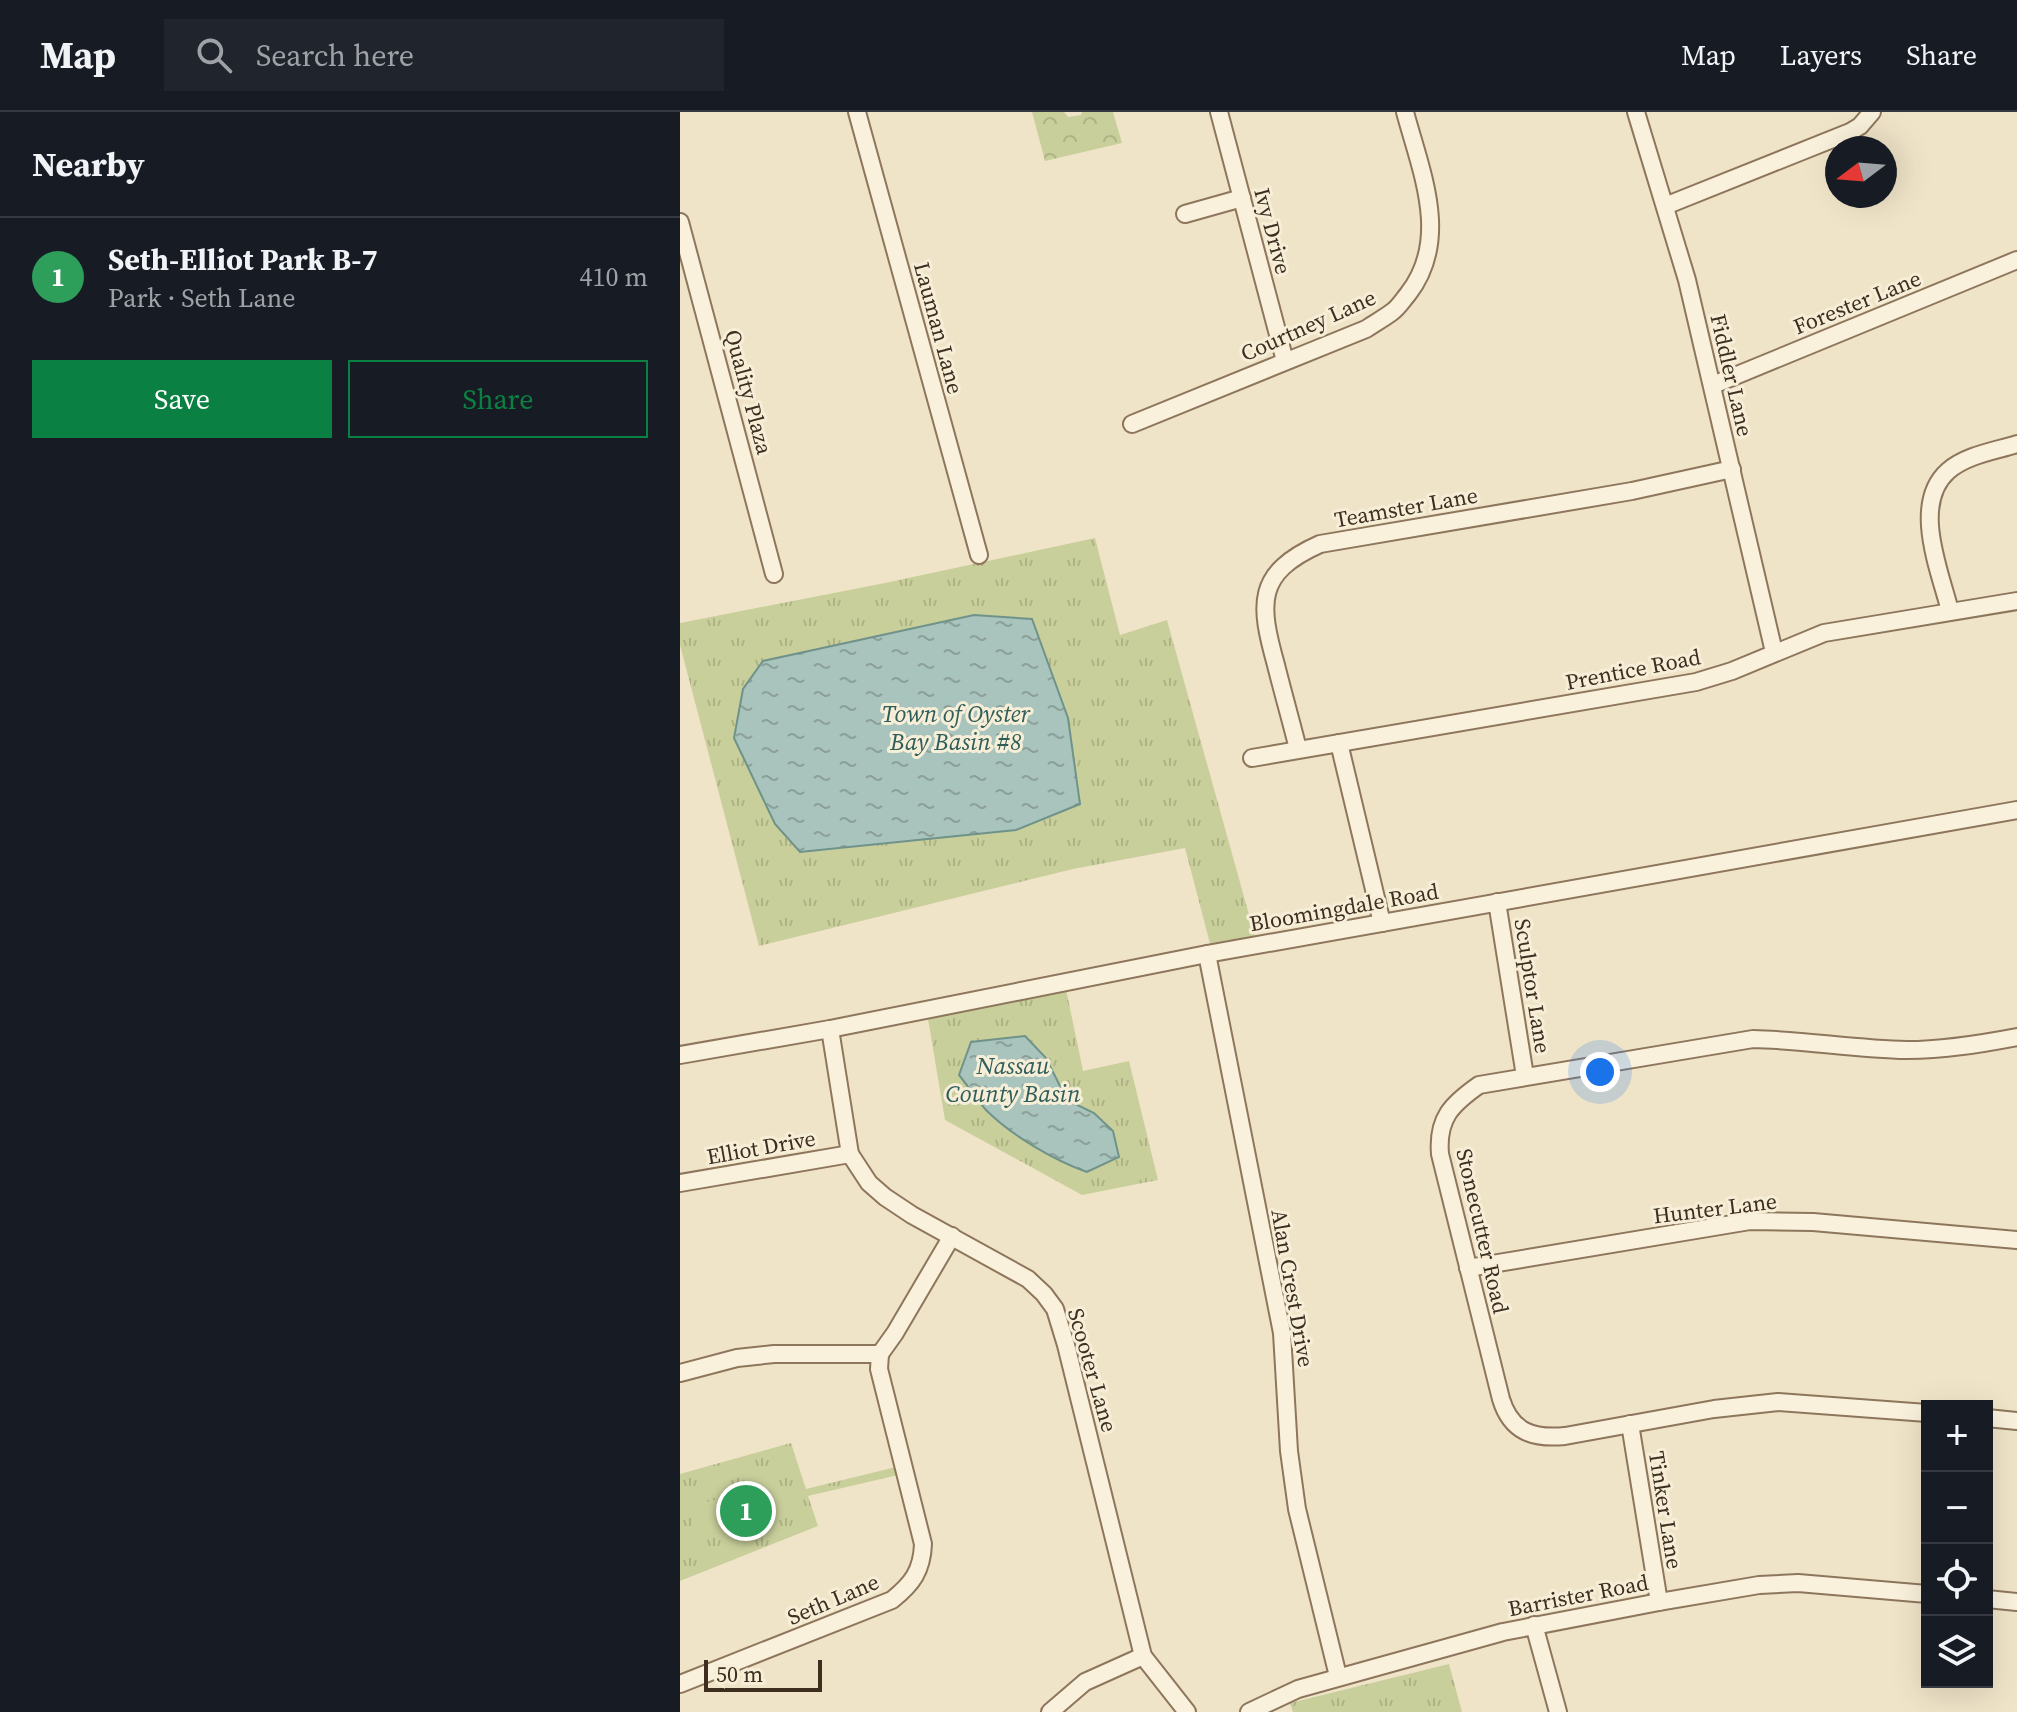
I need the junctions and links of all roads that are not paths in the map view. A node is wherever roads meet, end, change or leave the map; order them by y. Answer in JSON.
{"nodes":[{"id":1,"x":857,"y":112,"type":"edge"},
{"id":2,"x":1219,"y":112,"type":"edge"},
{"id":3,"x":1405,"y":112,"type":"edge"},
{"id":4,"x":1636,"y":112,"type":"edge"},
{"id":5,"x":1872,"y":112,"type":"edge"},
{"id":6,"x":1242,"y":198,"type":"junction"},
{"id":7,"x":1665,"y":206,"type":"junction"},
{"id":8,"x":1185,"y":214,"type":"dead end"},
{"id":9,"x":680,"y":222,"type":"edge"},
{"id":10,"x":2017,"y":260,"type":"edge"},
{"id":11,"x":1285,"y":361,"type":"junction"},
{"id":12,"x":1713,"y":385,"type":"junction"},
{"id":13,"x":1132,"y":424,"type":"dead end"},
{"id":14,"x":2017,"y":444,"type":"edge"},
{"id":15,"x":1732,"y":469,"type":"junction"},
{"id":16,"x":979,"y":555,"type":"dead end"},
{"id":17,"x":774,"y":574,"type":"dead end"},
{"id":18,"x":2017,"y":601,"type":"edge"},
{"id":19,"x":1950,"y":611,"type":"junction"},
{"id":20,"x":1774,"y":652,"type":"junction"},
{"id":21,"x":1339,"y":743,"type":"junction"},
{"id":22,"x":1298,"y":749,"type":"junction"},
{"id":23,"x":1252,"y":758,"type":"dead end"},
{"id":24,"x":2017,"y":810,"type":"edge"},
{"id":25,"x":1497,"y":902,"type":"junction"},
{"id":26,"x":1382,"y":923,"type":"junction"},
{"id":27,"x":1207,"y":954,"type":"junction"},
{"id":28,"x":830,"y":1029,"type":"junction"},
{"id":29,"x":2017,"y":1037,"type":"edge"},
{"id":30,"x":680,"y":1055,"type":"edge"},
{"id":31,"x":1525,"y":1076,"type":"junction"},
{"id":32,"x":850,"y":1154,"type":"junction"},
{"id":33,"x":680,"y":1183,"type":"edge"},
{"id":34,"x":952,"y":1236,"type":"junction"},
{"id":35,"x":2017,"y":1240,"type":"edge"},
{"id":36,"x":1468,"y":1268,"type":"junction"},
{"id":37,"x":880,"y":1354,"type":"junction"},
{"id":38,"x":680,"y":1373,"type":"edge"},
{"id":39,"x":1921,"y":1413,"type":"edge"},
{"id":40,"x":1993,"y":1419,"type":"edge"},
{"id":41,"x":2017,"y":1421,"type":"edge"},
{"id":42,"x":1630,"y":1424,"type":"junction"},
{"id":43,"x":1921,"y":1593,"type":"edge"},
{"id":44,"x":1993,"y":1600,"type":"edge"},
{"id":45,"x":1659,"y":1602,"type":"junction"},
{"id":46,"x":2017,"y":1602,"type":"edge"},
{"id":47,"x":1534,"y":1625,"type":"junction"},
{"id":48,"x":1143,"y":1656,"type":"junction"},
{"id":49,"x":1338,"y":1676,"type":"junction"},
{"id":50,"x":680,"y":1684,"type":"edge"},
{"id":51,"x":1050,"y":1712,"type":"edge"},
{"id":52,"x":1187,"y":1712,"type":"edge"},
{"id":53,"x":1249,"y":1712,"type":"edge"},
{"id":54,"x":1558,"y":1712,"type":"edge"}],
"edges":[{"from":1,"to":16,"type":"street","name":"Lauman Lane"},
{"from":2,"to":6,"type":"street","name":"Ivy Drive"},
{"from":3,"to":11,"type":"street","name":"Courtney Lane"},
{"from":4,"to":7,"type":"street","name":"Fiddler Lane"},
{"from":5,"to":7,"type":"street"},
{"from":6,"to":8,"type":"street"},
{"from":6,"to":11,"type":"street","name":"Ivy Drive"},
{"from":7,"to":12,"type":"street","name":"Fiddler Lane"},
{"from":9,"to":17,"type":"street","name":"Quality Plaza"},
{"from":10,"to":12,"type":"street","name":"Forester Lane"},
{"from":11,"to":13,"type":"street","name":"Courtney Lane"},
{"from":12,"to":15,"type":"street","name":"Fiddler Lane"},
{"from":14,"to":19,"type":"street"},
{"from":15,"to":20,"type":"street","name":"Fiddler Lane"},
{"from":15,"to":22,"type":"street","name":"Teamster Lane"},
{"from":18,"to":19,"type":"street","name":"Prentice Road"},
{"from":19,"to":20,"type":"street","name":"Prentice Road"},
{"from":20,"to":21,"type":"street","name":"Prentice Road"},
{"from":21,"to":22,"type":"street","name":"Prentice Road"},
{"from":21,"to":26,"type":"street"},
{"from":22,"to":23,"type":"street","name":"Prentice Road"},
{"from":24,"to":25,"type":"street","name":"Bloomingdale Road"},
{"from":25,"to":26,"type":"street","name":"Bloomingdale Road"},
{"from":25,"to":31,"type":"street","name":"Sculptor Lane"},
{"from":26,"to":27,"type":"street","name":"Bloomingdale Road"},
{"from":27,"to":28,"type":"street","name":"Bloomingdale Road"},
{"from":27,"to":49,"type":"street","name":"Alan Crest Drive"},
{"from":28,"to":30,"type":"street","name":"Bloomingdale Road"},
{"from":28,"to":32,"type":"street","name":"Scooter Lane"},
{"from":29,"to":31,"type":"street","name":"Stonecutter Road"},
{"from":31,"to":36,"type":"street","name":"Stonecutter Road"},
{"from":32,"to":33,"type":"street","name":"Elliot Drive"},
{"from":32,"to":34,"type":"street","name":"Scooter Lane"},
{"from":34,"to":37,"type":"street"},
{"from":34,"to":48,"type":"street","name":"Scooter Lane"},
{"from":35,"to":36,"type":"street","name":"Hunter Lane"},
{"from":36,"to":42,"type":"street","name":"Stonecutter Road"},
{"from":37,"to":38,"type":"street"},
{"from":37,"to":50,"type":"street","name":"Seth Lane"},
{"from":39,"to":42,"type":"street","name":"Stonecutter Road"},
{"from":40,"to":41,"type":"street"},
{"from":42,"to":45,"type":"street","name":"Tinker Lane"},
{"from":43,"to":45,"type":"street","name":"Barrister Road"},
{"from":44,"to":46,"type":"street"},
{"from":45,"to":47,"type":"street","name":"Barrister Road"},
{"from":47,"to":49,"type":"street","name":"Barrister Road"},
{"from":47,"to":54,"type":"street"},
{"from":48,"to":51,"type":"street"},
{"from":48,"to":52,"type":"street","name":"Scooter Lane"},
{"from":49,"to":53,"type":"street","name":"Barrister Road"}]}
